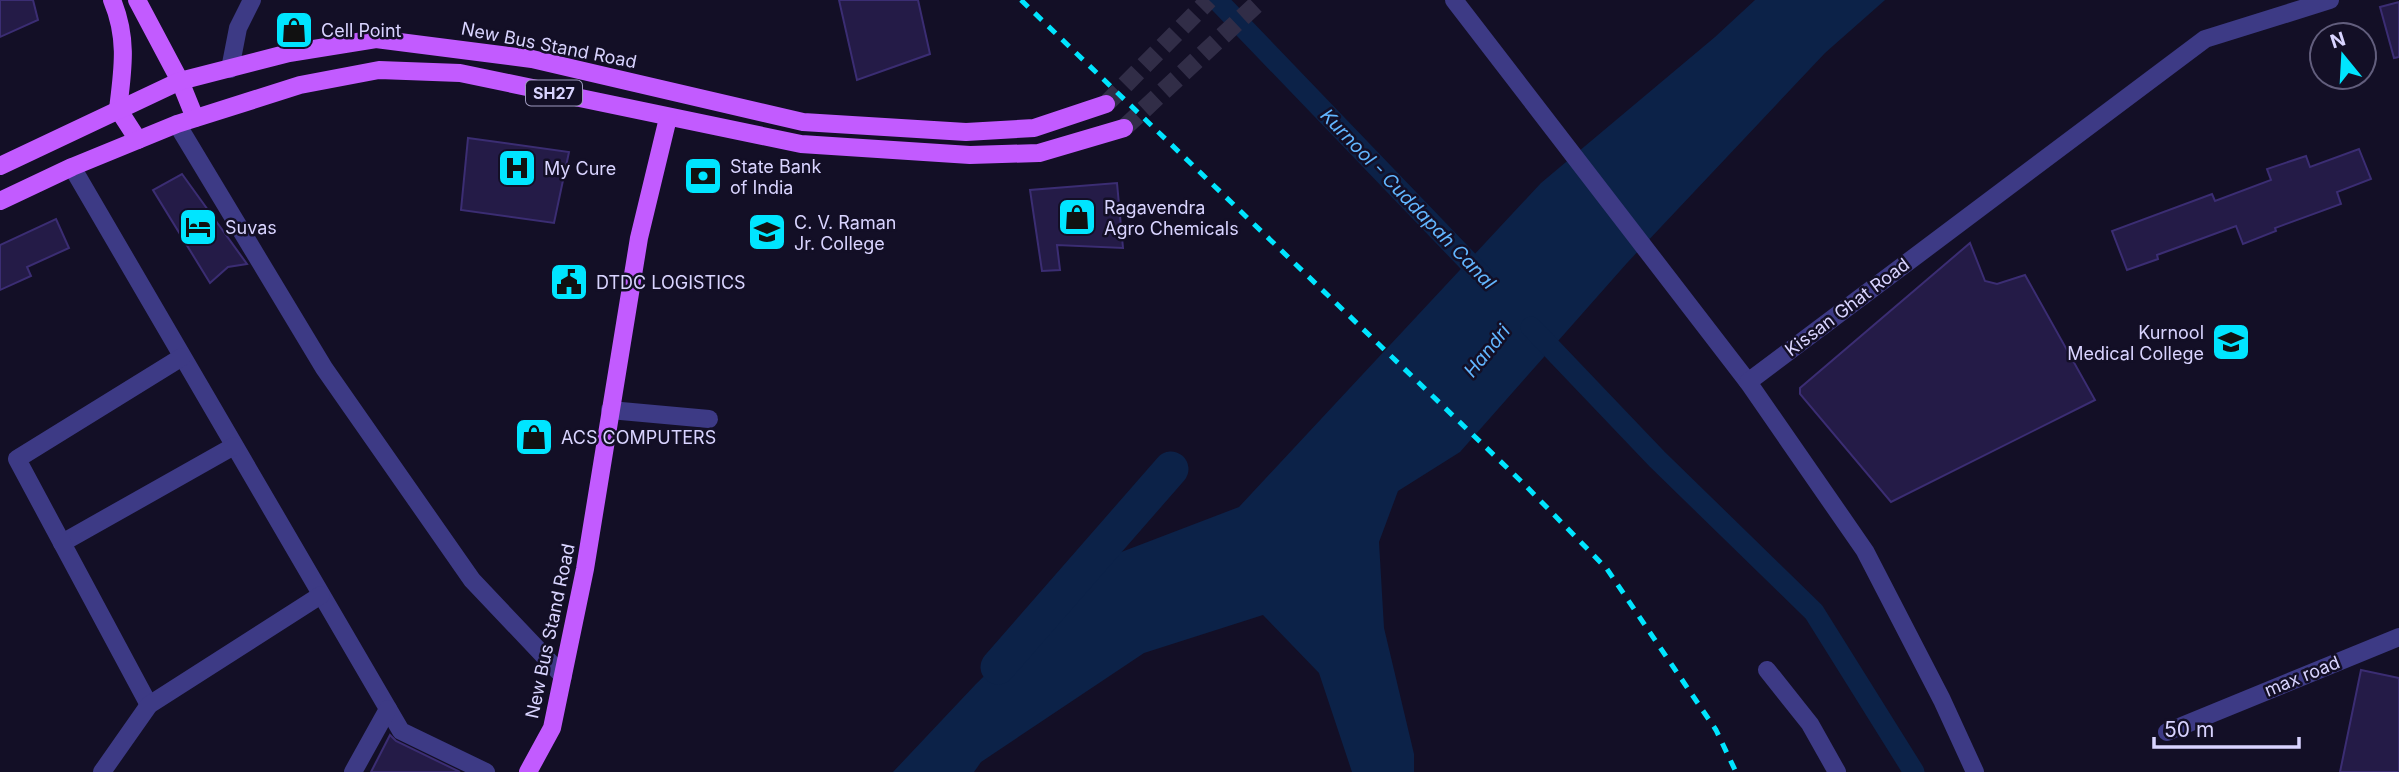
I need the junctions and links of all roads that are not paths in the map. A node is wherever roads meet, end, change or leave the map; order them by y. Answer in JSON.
{"nodes":[{"id":1,"x":112,"y":0,"type":"edge"},
{"id":2,"x":137,"y":0,"type":"edge"},
{"id":3,"x":252,"y":0,"type":"edge"},
{"id":4,"x":1454,"y":0,"type":"edge"},
{"id":5,"x":2330,"y":0,"type":"edge"},
{"id":6,"x":230,"y":69,"type":"junction"},
{"id":7,"x":180,"y":80,"type":"junction"},
{"id":8,"x":678,"y":93,"type":"junction"},
{"id":9,"x":1106,"y":104,"type":"tunnel mouth"},
{"id":10,"x":118,"y":109,"type":"junction"},
{"id":11,"x":195,"y":118,"type":"junction"},
{"id":12,"x":668,"y":118,"type":"junction"},
{"id":13,"x":177,"y":124,"type":"junction"},
{"id":14,"x":1124,"y":128,"type":"tunnel mouth"},
{"id":15,"x":138,"y":140,"type":"junction"},
{"id":16,"x":0,"y":166,"type":"edge"},
{"id":17,"x":72,"y":167,"type":"junction"},
{"id":18,"x":0,"y":201,"type":"edge"},
{"id":19,"x":181,"y":357,"type":"junction"},
{"id":20,"x":1748,"y":382,"type":"junction"},
{"id":21,"x":610,"y":410,"type":"junction"},
{"id":22,"x":709,"y":419,"type":"dead end"},
{"id":23,"x":234,"y":446,"type":"junction"},
{"id":24,"x":62,"y":543,"type":"junction"},
{"id":25,"x":321,"y":595,"type":"junction"},
{"id":26,"x":2399,"y":636,"type":"edge"},
{"id":27,"x":1767,"y":670,"type":"dead end"},
{"id":28,"x":563,"y":676,"type":"junction"},
{"id":29,"x":149,"y":705,"type":"junction"},
{"id":30,"x":388,"y":709,"type":"junction"},
{"id":31,"x":2167,"y":732,"type":"dead end"},
{"id":32,"x":102,"y":772,"type":"edge"},
{"id":33,"x":353,"y":772,"type":"edge"},
{"id":34,"x":486,"y":772,"type":"edge"},
{"id":35,"x":528,"y":772,"type":"edge"},
{"id":36,"x":1837,"y":772,"type":"edge"},
{"id":37,"x":1975,"y":772,"type":"edge"}],
"edges":[{"from":1,"to":10,"type":"main road"},
{"from":2,"to":7,"type":"main road"},
{"from":3,"to":6,"type":"street"},
{"from":4,"to":20,"type":"street"},
{"from":5,"to":20,"type":"street","name":"Kissan Ghat Road"},
{"from":6,"to":7,"type":"main road","name":"New Bus Stand Road","number":"SH27"},
{"from":6,"to":8,"type":"main road","name":"New Bus Stand Road","number":"SH27"},
{"from":7,"to":10,"type":"main road","name":"New Bus Stand Road","number":"SH27"},
{"from":7,"to":11,"type":"main road"},
{"from":8,"to":9,"type":"main road","name":"New Bus Stand Road","number":"SH27"},
{"from":8,"to":12,"type":"street"},
{"from":10,"to":15,"type":"main road"},
{"from":10,"to":16,"type":"main road","name":"New Bus Stand Road","number":"SH27"},
{"from":11,"to":12,"type":"main road","number":"SH27"},
{"from":11,"to":13,"type":"main road","number":"SH27"},
{"from":12,"to":14,"type":"main road","number":"SH27"},
{"from":12,"to":21,"type":"main road","name":"New Bus Stand Road"},
{"from":13,"to":15,"type":"main road","number":"SH27"},
{"from":13,"to":28,"type":"street"},
{"from":15,"to":17,"type":"main road","number":"SH27"},
{"from":17,"to":18,"type":"main road","number":"SH27"},
{"from":17,"to":19,"type":"street"},
{"from":19,"to":23,"type":"street"},
{"from":19,"to":24,"type":"street"},
{"from":20,"to":37,"type":"street"},
{"from":21,"to":22,"type":"street"},
{"from":21,"to":28,"type":"main road","name":"New Bus Stand Road"},
{"from":23,"to":24,"type":"street"},
{"from":23,"to":25,"type":"street"},
{"from":24,"to":29,"type":"street"},
{"from":25,"to":29,"type":"street"},
{"from":25,"to":30,"type":"street"},
{"from":26,"to":31,"type":"street","name":"max road"},
{"from":27,"to":36,"type":"street"},
{"from":28,"to":35,"type":"main road","name":"New Bus Stand Road"},
{"from":29,"to":32,"type":"street"},
{"from":30,"to":33,"type":"street"},
{"from":30,"to":34,"type":"street"}]}
